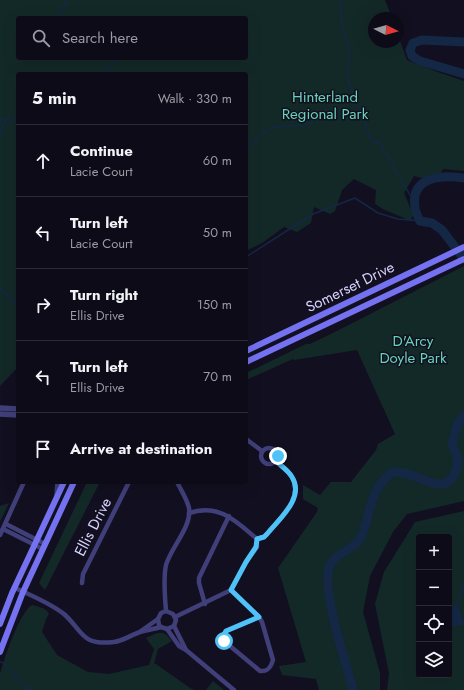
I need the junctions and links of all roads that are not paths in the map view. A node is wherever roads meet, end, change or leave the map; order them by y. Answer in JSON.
{"nodes":[{"id":1,"x":464,"y":247,"type":"edge"},
{"id":2,"x":464,"y":259,"type":"edge"},
{"id":3,"x":295,"y":328,"type":"junction"},
{"id":4,"x":299,"y":337,"type":"junction"},
{"id":5,"x":248,"y":350,"type":"edge"},
{"id":6,"x":248,"y":361,"type":"edge"},
{"id":7,"x":0,"y":408,"type":"edge"},
{"id":8,"x":16,"y":409,"type":"edge"},
{"id":9,"x":0,"y":414,"type":"edge"},
{"id":10,"x":16,"y":415,"type":"edge"},
{"id":11,"x":248,"y":440,"type":"edge"},
{"id":12,"x":262,"y":451,"type":"junction"},
{"id":13,"x":276,"y":461,"type":"junction"},
{"id":14,"x":23,"y":484,"type":"edge"},
{"id":15,"x":58,"y":484,"type":"edge"},
{"id":16,"x":63,"y":484,"type":"edge"},
{"id":17,"x":73,"y":484,"type":"edge"},
{"id":18,"x":128,"y":484,"type":"edge"},
{"id":19,"x":178,"y":484,"type":"edge"},
{"id":20,"x":57,"y":495,"type":"junction"},
{"id":21,"x":189,"y":513,"type":"junction"},
{"id":22,"x":229,"y":516,"type":"junction"},
{"id":23,"x":6,"y":524,"type":"junction"},
{"id":24,"x":3,"y":529,"type":"junction"},
{"id":25,"x":0,"y":535,"type":"edge"},
{"id":26,"x":257,"y":539,"type":"junction"},
{"id":27,"x":36,"y":542,"type":"junction"},
{"id":28,"x":44,"y":546,"type":"junction"},
{"id":29,"x":82,"y":583,"type":"dead end"},
{"id":30,"x":15,"y":588,"type":"junction"},
{"id":31,"x":231,"y":590,"type":"junction"},
{"id":32,"x":24,"y":592,"type":"junction"},
{"id":33,"x":205,"y":604,"type":"junction"},
{"id":34,"x":166,"y":611,"type":"junction"},
{"id":35,"x":175,"y":617,"type":"junction"},
{"id":36,"x":259,"y":617,"type":"junction"},
{"id":37,"x":158,"y":619,"type":"junction"},
{"id":38,"x":0,"y":624,"type":"edge"},
{"id":39,"x":174,"y":626,"type":"junction"},
{"id":40,"x":161,"y":627,"type":"junction"},
{"id":41,"x":167,"y":629,"type":"junction"},
{"id":42,"x":140,"y":632,"type":"junction"},
{"id":43,"x":186,"y":650,"type":"junction"},
{"id":44,"x":0,"y":652,"type":"edge"},
{"id":45,"x":234,"y":690,"type":"edge"}],
"edges":[{"from":1,"to":3,"type":"main road","name":"Somerset Drive"},
{"from":2,"to":4,"type":"main road","name":"Somerset Drive"},
{"from":3,"to":4,"type":"main road"},
{"from":3,"to":5,"type":"main road","name":"Somerset Drive"},
{"from":4,"to":6,"type":"main road","name":"Somerset Drive"},
{"from":7,"to":8,"type":"street"},
{"from":9,"to":10,"type":"street"},
{"from":11,"to":12,"type":"street"},
{"from":12,"to":13,"type":"street"},
{"from":12,"to":13,"type":"street"},
{"from":13,"to":26,"type":"street"},
{"from":14,"to":23,"type":"street"},
{"from":15,"to":20,"type":"street"},
{"from":16,"to":20,"type":"main road"},
{"from":17,"to":28,"type":"main road"},
{"from":18,"to":29,"type":"street","name":"Ellis Drive"},
{"from":19,"to":21,"type":"street"},
{"from":20,"to":27,"type":"main road"},
{"from":21,"to":22,"type":"street"},
{"from":21,"to":34,"type":"street"},
{"from":22,"to":26,"type":"street"},
{"from":22,"to":33,"type":"street"},
{"from":23,"to":24,"type":"street"},
{"from":23,"to":27,"type":"street"},
{"from":24,"to":25,"type":"street"},
{"from":24,"to":27,"type":"street"},
{"from":26,"to":31,"type":"street"},
{"from":27,"to":28,"type":"street"},
{"from":27,"to":30,"type":"main road"},
{"from":28,"to":32,"type":"main road"},
{"from":30,"to":32,"type":"street"},
{"from":30,"to":38,"type":"main road"},
{"from":31,"to":33,"type":"street"},
{"from":31,"to":36,"type":"street"},
{"from":32,"to":42,"type":"street"},
{"from":32,"to":44,"type":"main road"},
{"from":33,"to":35,"type":"street"},
{"from":34,"to":35,"type":"street"},
{"from":34,"to":37,"type":"street"},
{"from":35,"to":39,"type":"street"},
{"from":36,"to":36,"type":"street"},
{"from":37,"to":40,"type":"street"},
{"from":37,"to":42,"type":"street"},
{"from":39,"to":41,"type":"street"},
{"from":39,"to":43,"type":"street"},
{"from":40,"to":41,"type":"street"},
{"from":40,"to":42,"type":"street"},
{"from":41,"to":43,"type":"street"},
{"from":43,"to":45,"type":"street"}]}
